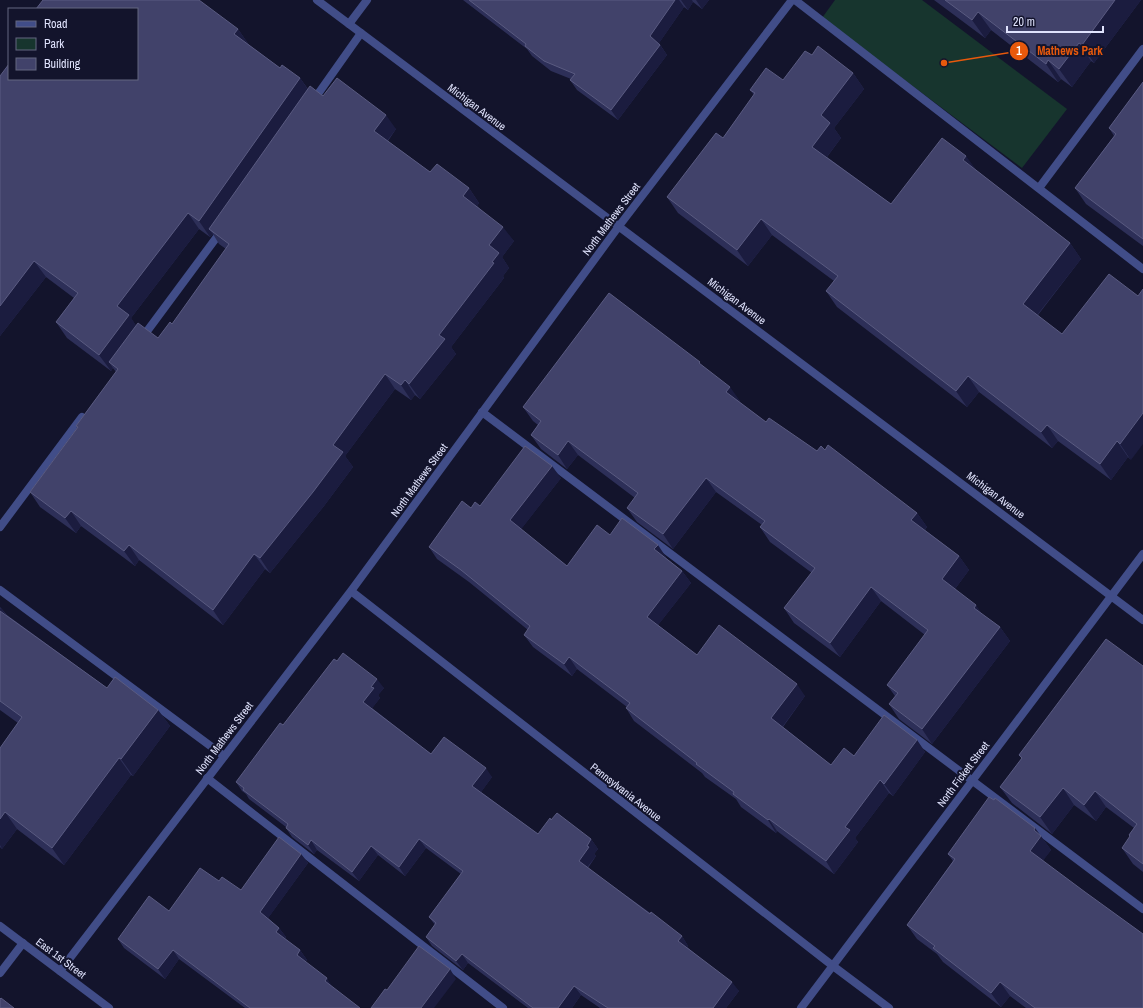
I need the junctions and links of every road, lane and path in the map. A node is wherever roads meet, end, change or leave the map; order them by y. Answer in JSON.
{"nodes":[{"id":1,"x":317,"y":0,"type":"edge"},
{"id":2,"x":368,"y":0,"type":"edge"},
{"id":3,"x":793,"y":0,"type":"edge"},
{"id":4,"x":349,"y":24,"type":"junction"},
{"id":5,"x":361,"y":33,"type":"junction"},
{"id":6,"x":1143,"y":49,"type":"edge"},
{"id":7,"x":306,"y":111,"type":"edge"},
{"id":8,"x":1039,"y":188,"type":"junction"},
{"id":9,"x":229,"y":220,"type":"edge"},
{"id":10,"x":619,"y":226,"type":"junction"},
{"id":11,"x":1143,"y":269,"type":"edge"},
{"id":12,"x":139,"y":342,"type":"edge"},
{"id":13,"x":86,"y":412,"type":"edge"},
{"id":14,"x":482,"y":412,"type":"junction"},
{"id":15,"x":0,"y":527,"type":"edge"},
{"id":16,"x":1143,"y":554,"type":"edge"},
{"id":17,"x":0,"y":590,"type":"edge"},
{"id":18,"x":350,"y":591,"type":"junction"},
{"id":19,"x":1111,"y":596,"type":"junction"},
{"id":20,"x":1143,"y":620,"type":"edge"},
{"id":21,"x":224,"y":756,"type":"junction"},
{"id":22,"x":207,"y":778,"type":"junction"},
{"id":23,"x":972,"y":780,"type":"junction"},
{"id":24,"x":1143,"y":909,"type":"edge"},
{"id":25,"x":0,"y":926,"type":"edge"},
{"id":26,"x":23,"y":943,"type":"junction"},
{"id":27,"x":833,"y":966,"type":"junction"},
{"id":28,"x":60,"y":971,"type":"junction"},
{"id":29,"x":0,"y":973,"type":"edge"},
{"id":30,"x":109,"y":1008,"type":"edge"},
{"id":31,"x":503,"y":1008,"type":"edge"},
{"id":32,"x":801,"y":1008,"type":"edge"},
{"id":33,"x":889,"y":1008,"type":"edge"}],
"edges":[{"from":1,"to":4,"type":"street","name":"Michigan Avenue"},
{"from":2,"to":4,"type":"street"},
{"from":3,"to":8,"type":"street"},
{"from":3,"to":10,"type":"street","name":"North Mathews Street"},
{"from":4,"to":5,"type":"street","name":"Michigan Avenue"},
{"from":5,"to":7,"type":"street"},
{"from":5,"to":10,"type":"street","name":"Michigan Avenue"},
{"from":6,"to":8,"type":"street"},
{"from":8,"to":11,"type":"street"},
{"from":9,"to":12,"type":"street"},
{"from":10,"to":14,"type":"street","name":"North Mathews Street"},
{"from":10,"to":19,"type":"street","name":"Michigan Avenue"},
{"from":13,"to":15,"type":"street"},
{"from":14,"to":18,"type":"street","name":"North Mathews Street"},
{"from":14,"to":23,"type":"street"},
{"from":16,"to":19,"type":"street","name":"North Fickett Street"},
{"from":17,"to":21,"type":"street"},
{"from":18,"to":21,"type":"street","name":"North Mathews Street"},
{"from":18,"to":27,"type":"street","name":"Pennsylvania Avenue"},
{"from":19,"to":20,"type":"street","name":"Michigan Avenue"},
{"from":19,"to":23,"type":"street","name":"North Fickett Street"},
{"from":21,"to":22,"type":"street","name":"North Mathews Street"},
{"from":22,"to":28,"type":"street","name":"North Mathews Street"},
{"from":22,"to":31,"type":"street"},
{"from":23,"to":24,"type":"street"},
{"from":23,"to":27,"type":"street","name":"North Fickett Street"},
{"from":25,"to":26,"type":"street","name":"East 1st Street"},
{"from":26,"to":28,"type":"street","name":"East 1st Street"},
{"from":26,"to":29,"type":"street"},
{"from":27,"to":32,"type":"street","name":"North Fickett Street"},
{"from":27,"to":33,"type":"street","name":"Pennsylvania Avenue"},
{"from":28,"to":30,"type":"street","name":"East 1st Street"}]}
